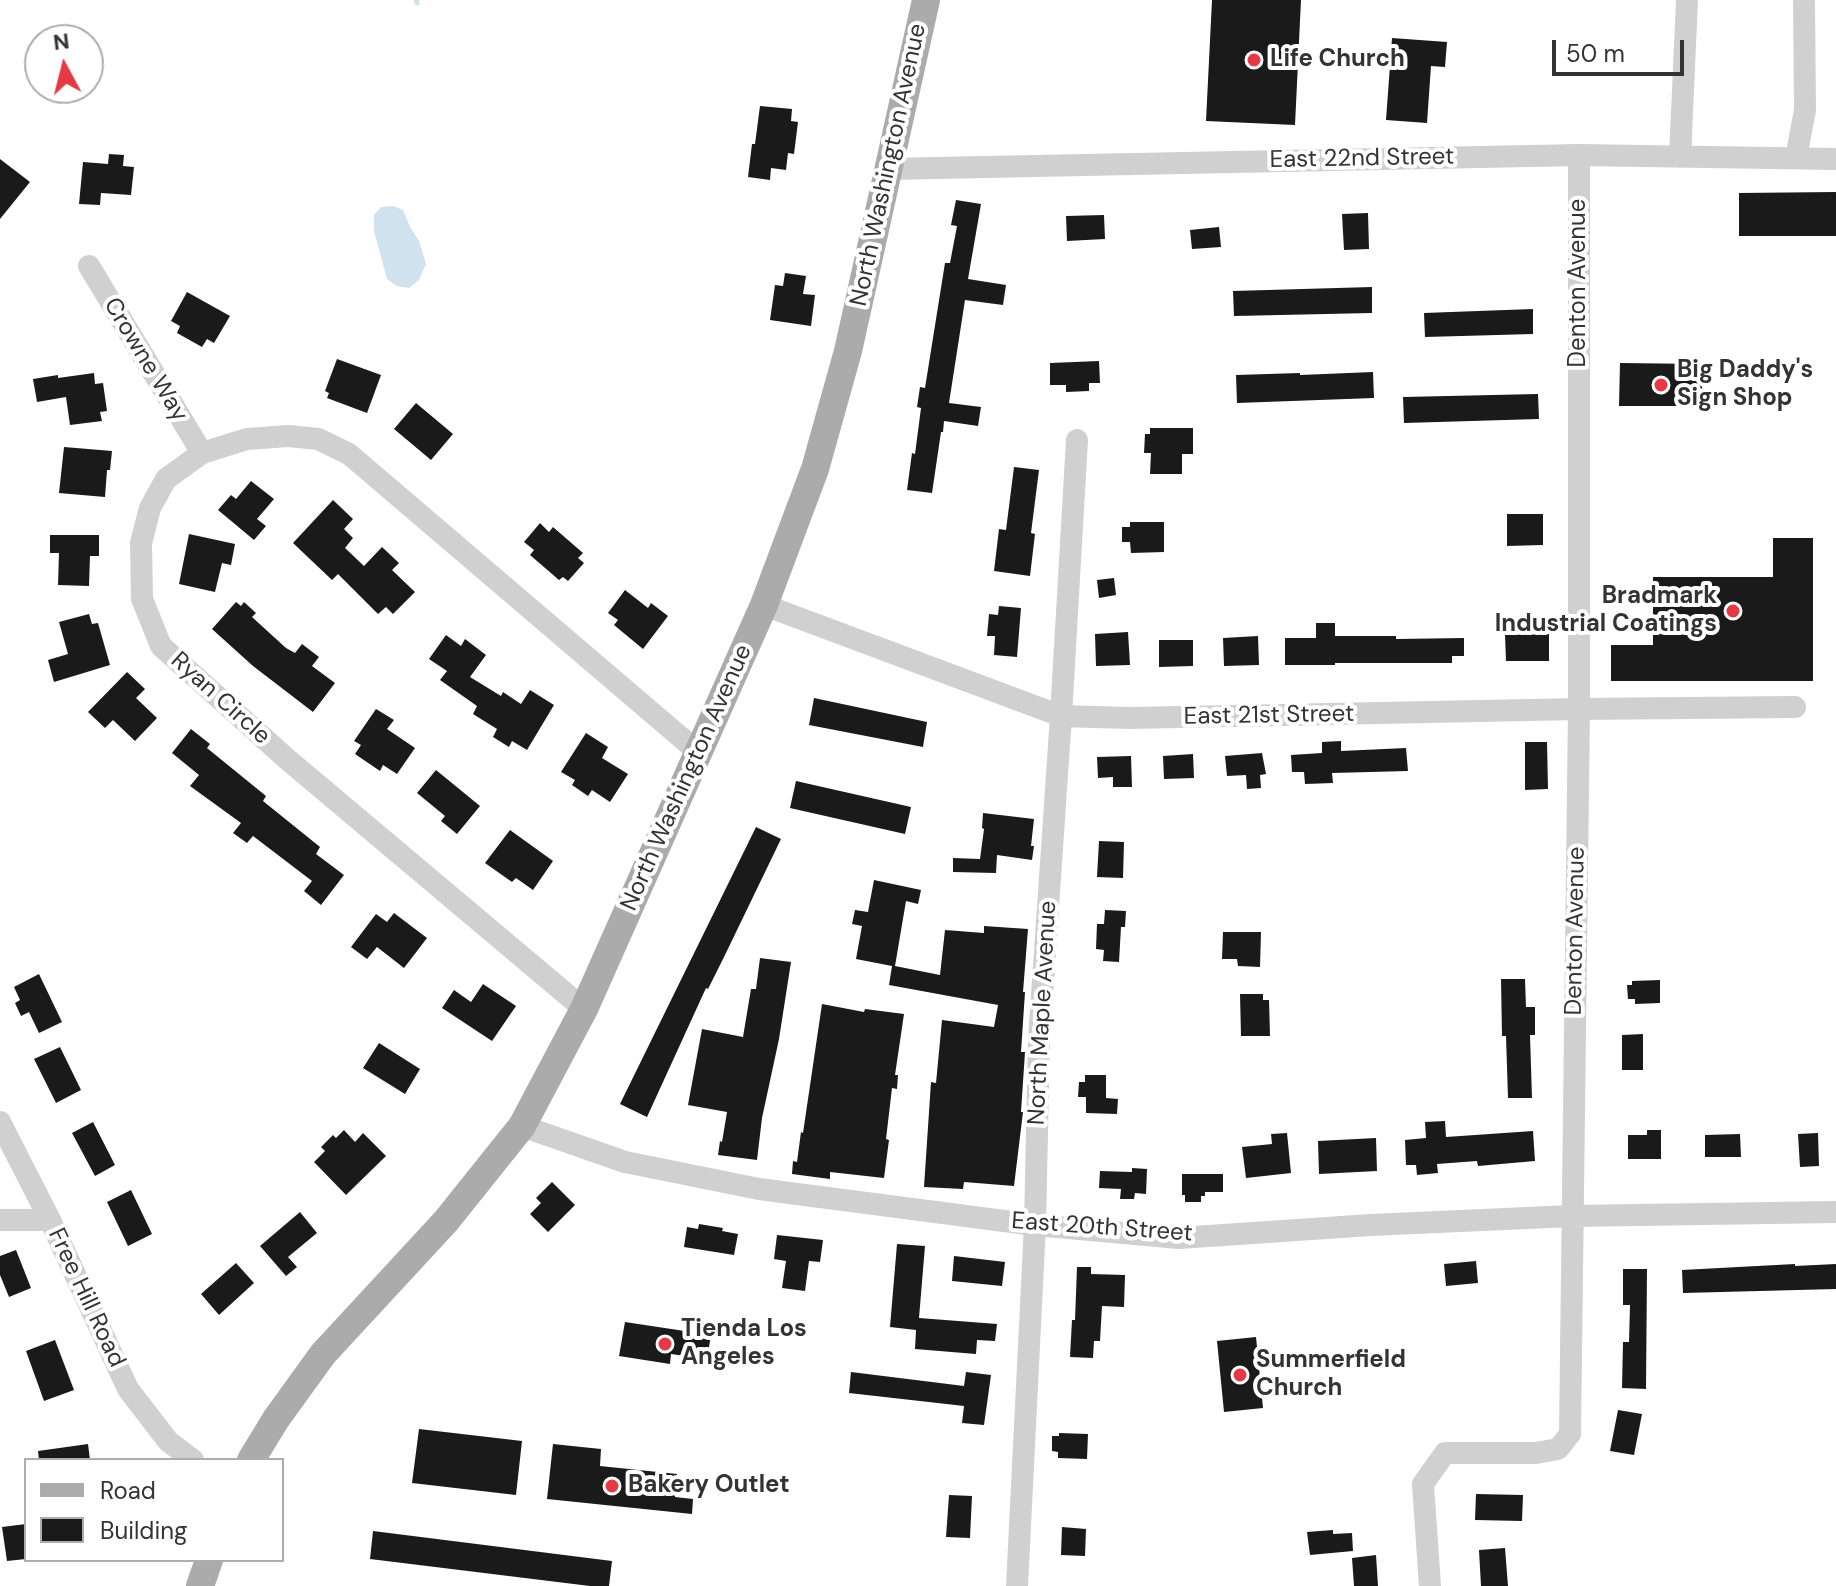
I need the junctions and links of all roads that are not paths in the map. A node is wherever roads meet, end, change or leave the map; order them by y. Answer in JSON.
{"nodes":[{"id":1,"x":926,"y":0,"type":"edge"},
{"id":2,"x":1687,"y":0,"type":"edge"},
{"id":3,"x":1804,"y":0,"type":"edge"},
{"id":4,"x":1579,"y":155,"type":"junction"},
{"id":5,"x":1680,"y":157,"type":"junction"},
{"id":6,"x":1796,"y":158,"type":"junction"},
{"id":7,"x":1836,"y":159,"type":"edge"},
{"id":8,"x":887,"y":169,"type":"junction"},
{"id":9,"x":89,"y":266,"type":"dead end"},
{"id":10,"x":1077,"y":440,"type":"dead end"},
{"id":11,"x":202,"y":453,"type":"junction"},
{"id":12,"x":764,"y":605,"type":"junction"},
{"id":13,"x":1795,"y":707,"type":"dead end"},
{"id":14,"x":1579,"y":709,"type":"junction"},
{"id":15,"x":1061,"y":716,"type":"junction"},
{"id":16,"x":698,"y":752,"type":"junction"},
{"id":17,"x":584,"y":1009,"type":"junction"},
{"id":18,"x":0,"y":1122,"type":"edge"},
{"id":19,"x":522,"y":1126,"type":"junction"},
{"id":20,"x":1836,"y":1212,"type":"edge"},
{"id":21,"x":1572,"y":1216,"type":"junction"},
{"id":22,"x":0,"y":1220,"type":"edge"},
{"id":23,"x":50,"y":1220,"type":"junction"},
{"id":24,"x":1035,"y":1225,"type":"junction"},
{"id":25,"x":190,"y":1458,"type":"edge"},
{"id":26,"x":252,"y":1458,"type":"edge"},
{"id":27,"x":208,"y":1562,"type":"edge"},
{"id":28,"x":200,"y":1586,"type":"edge"},
{"id":29,"x":1017,"y":1586,"type":"edge"},
{"id":30,"x":1430,"y":1586,"type":"edge"}],
"edges":[{"from":1,"to":8,"type":"main road","name":"North Washington Avenue"},
{"from":2,"to":5,"type":"street"},
{"from":3,"to":6,"type":"street"},
{"from":4,"to":5,"type":"street","name":"East 22nd Street"},
{"from":4,"to":8,"type":"street","name":"East 22nd Street"},
{"from":4,"to":14,"type":"street","name":"Denton Avenue"},
{"from":5,"to":6,"type":"street","name":"East 22nd Street"},
{"from":6,"to":7,"type":"street","name":"East 22nd Street"},
{"from":8,"to":12,"type":"main road","name":"North Washington Avenue"},
{"from":9,"to":11,"type":"street","name":"Crowne Way"},
{"from":10,"to":15,"type":"street","name":"North Maple Avenue"},
{"from":11,"to":16,"type":"street","name":"Ryan Circle"},
{"from":11,"to":17,"type":"street","name":"Ryan Circle"},
{"from":12,"to":15,"type":"street","name":"East 21st Street"},
{"from":12,"to":16,"type":"main road","name":"North Washington Avenue"},
{"from":13,"to":14,"type":"street","name":"East 21st Street"},
{"from":14,"to":15,"type":"street","name":"East 21st Street"},
{"from":14,"to":21,"type":"street","name":"Denton Avenue"},
{"from":15,"to":24,"type":"street","name":"North Maple Avenue"},
{"from":16,"to":17,"type":"main road","name":"North Washington Avenue"},
{"from":17,"to":19,"type":"main road","name":"North Washington Avenue"},
{"from":18,"to":23,"type":"street","name":"Free Hill Road"},
{"from":19,"to":24,"type":"street","name":"East 20th Street"},
{"from":19,"to":26,"type":"main road","name":"North Washington Avenue"},
{"from":20,"to":21,"type":"street","name":"East 20th Street"},
{"from":21,"to":24,"type":"street","name":"East 20th Street"},
{"from":21,"to":30,"type":"street","name":"Denton Avenue"},
{"from":22,"to":23,"type":"street"},
{"from":23,"to":25,"type":"street","name":"Free Hill Road"},
{"from":24,"to":29,"type":"street","name":"North Maple Avenue"},
{"from":27,"to":28,"type":"main road"}]}
